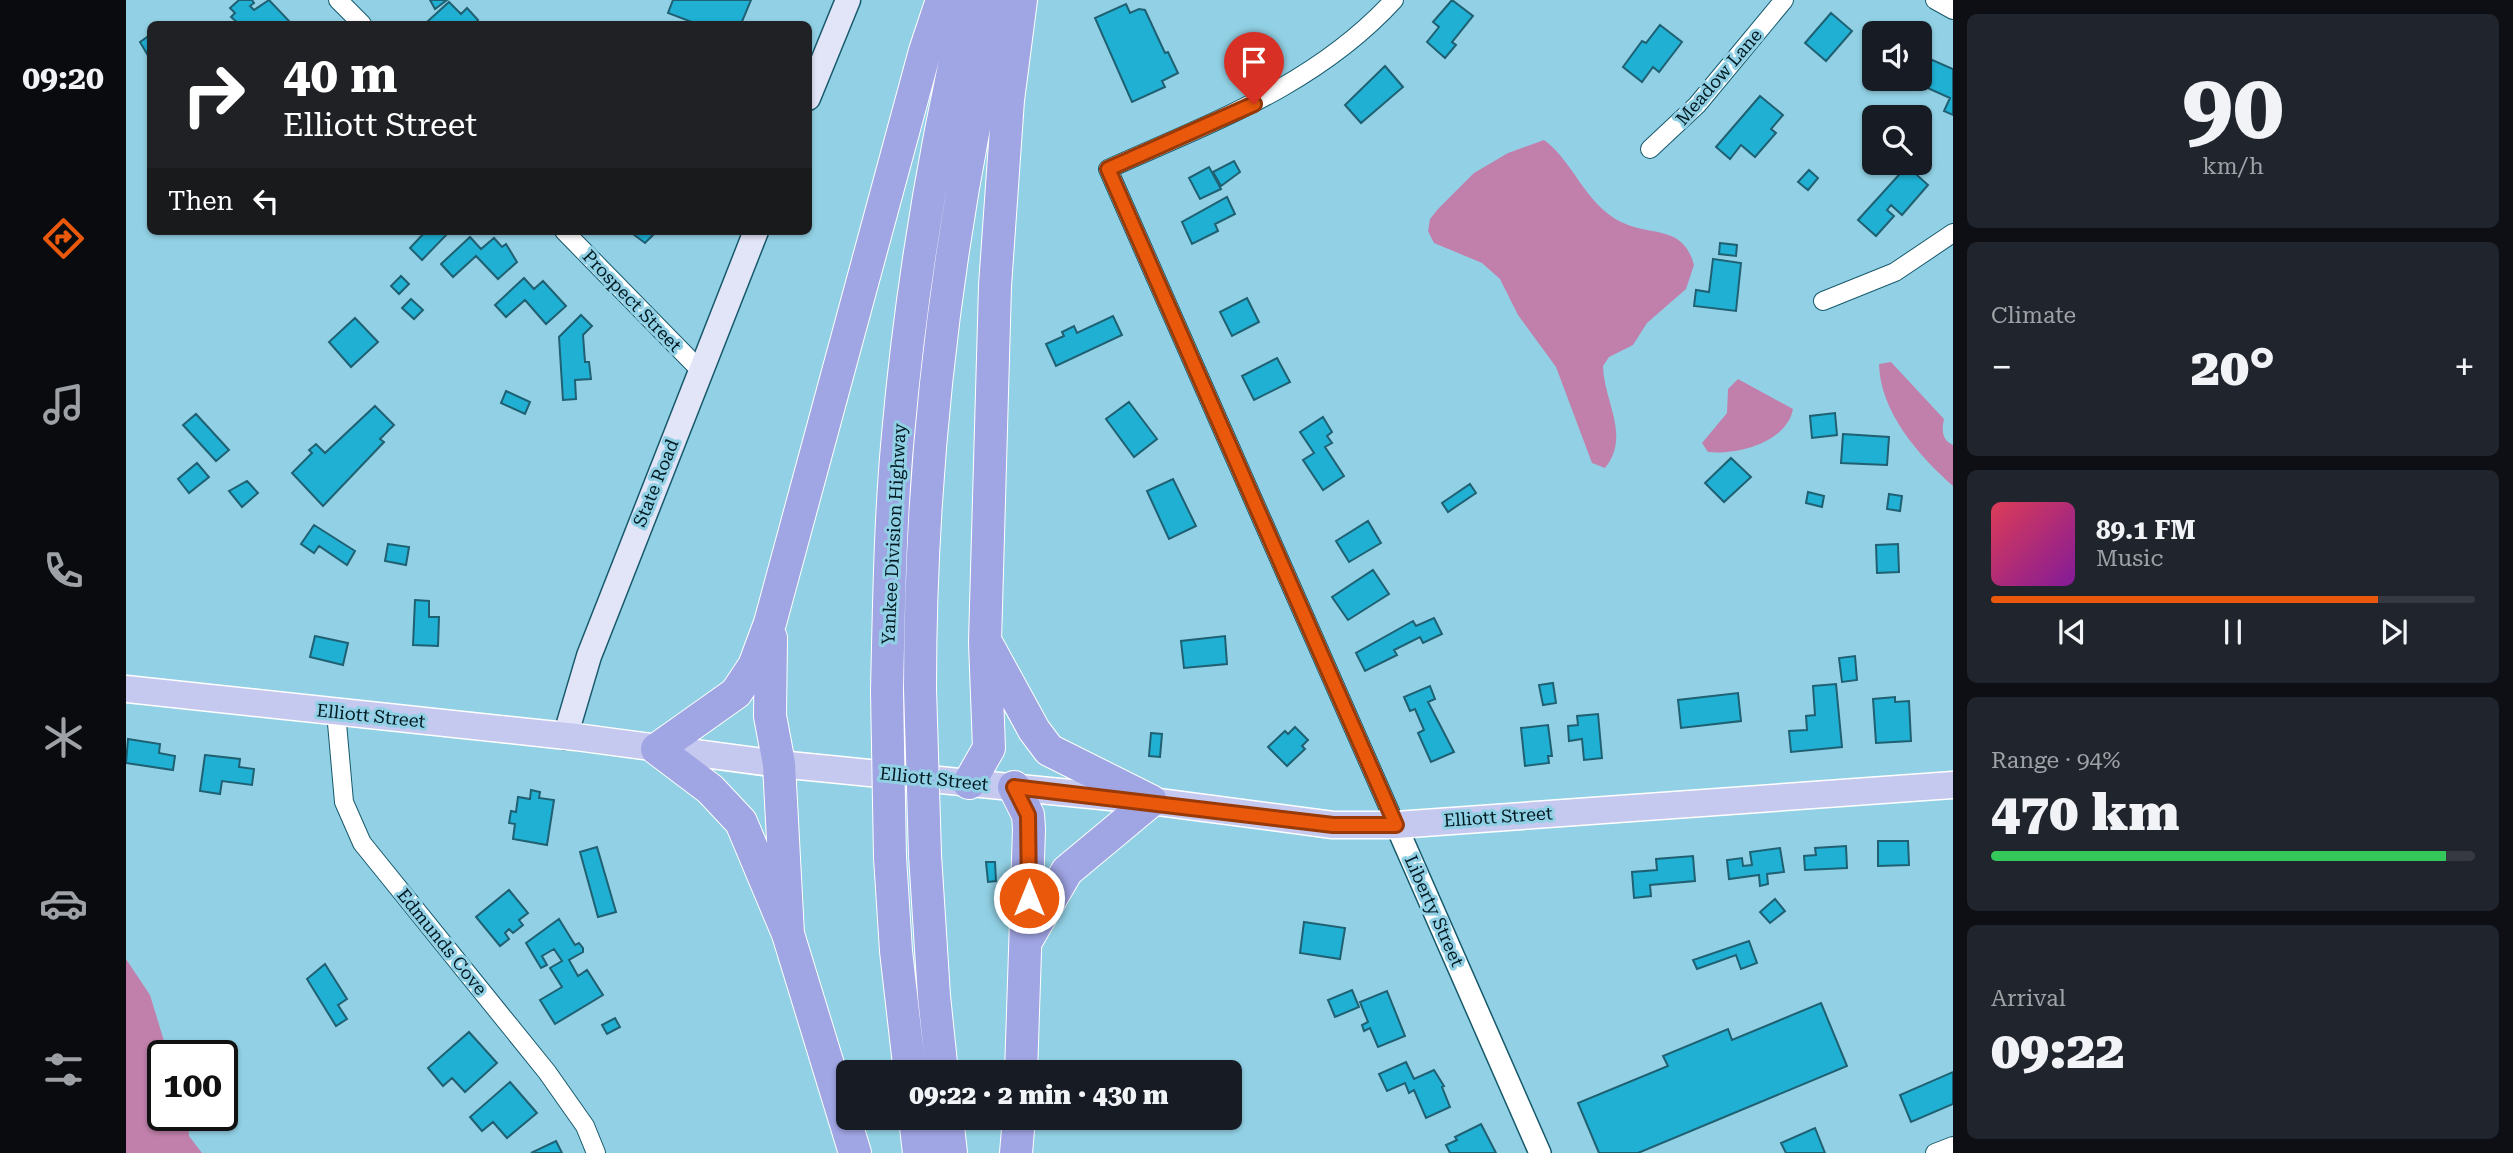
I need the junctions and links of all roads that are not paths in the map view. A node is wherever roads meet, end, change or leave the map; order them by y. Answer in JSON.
{"nodes":[{"id":1,"x":338,"y":0,"type":"edge"},
{"id":2,"x":848,"y":0,"type":"edge"},
{"id":3,"x":942,"y":0,"type":"edge"},
{"id":4,"x":969,"y":0,"type":"edge"},
{"id":5,"x":1001,"y":0,"type":"edge"},
{"id":6,"x":1021,"y":0,"type":"edge"},
{"id":7,"x":1392,"y":0,"type":"edge"},
{"id":8,"x":1784,"y":0,"type":"edge"},
{"id":9,"x":1936,"y":0,"type":"edge"},
{"id":10,"x":1953,"y":10,"type":"edge"},
{"id":11,"x":359,"y":21,"type":"edge"},
{"id":12,"x":812,"y":88,"type":"edge"},
{"id":13,"x":1650,"y":149,"type":"dead end"},
{"id":14,"x":1953,"y":233,"type":"edge"},
{"id":15,"x":568,"y":235,"type":"edge"},
{"id":16,"x":753,"y":235,"type":"edge"},
{"id":17,"x":1823,"y":301,"type":"dead end"},
{"id":18,"x":701,"y":371,"type":"junction"},
{"id":19,"x":770,"y":623,"type":"junction"},
{"id":20,"x":985,"y":642,"type":"junction"},
{"id":21,"x":126,"y":689,"type":"edge"},
{"id":22,"x":336,"y":712,"type":"junction"},
{"id":23,"x":565,"y":737,"type":"junction"},
{"id":24,"x":657,"y":749,"type":"junction"},
{"id":25,"x":779,"y":764,"type":"junction"},
{"id":26,"x":969,"y":783,"type":"junction"},
{"id":27,"x":1953,"y":785,"type":"edge"},
{"id":28,"x":1014,"y":787,"type":"junction"},
{"id":29,"x":1151,"y":801,"type":"junction"},
{"id":30,"x":1396,"y":825,"type":"junction"},
{"id":31,"x":788,"y":934,"type":"junction"},
{"id":32,"x":1028,"y":938,"type":"junction"},
{"id":33,"x":909,"y":1060,"type":"edge"},
{"id":34,"x":941,"y":1060,"type":"edge"},
{"id":35,"x":1022,"y":1060,"type":"edge"},
{"id":36,"x":916,"y":1130,"type":"edge"},
{"id":37,"x":948,"y":1130,"type":"edge"},
{"id":38,"x":1018,"y":1130,"type":"edge"},
{"id":39,"x":1953,"y":1146,"type":"edge"},
{"id":40,"x":596,"y":1153,"type":"edge"},
{"id":41,"x":855,"y":1153,"type":"edge"},
{"id":42,"x":919,"y":1153,"type":"edge"},
{"id":43,"x":951,"y":1153,"type":"edge"},
{"id":44,"x":1016,"y":1153,"type":"edge"},
{"id":45,"x":1540,"y":1153,"type":"edge"},
{"id":46,"x":1935,"y":1153,"type":"edge"}],
"edges":[{"from":1,"to":11,"type":"street"},
{"from":2,"to":12,"type":"main road"},
{"from":3,"to":19,"type":"highway"},
{"from":4,"to":33,"type":"highway","name":"Yankee Division Highway","bridge":true},
{"from":5,"to":34,"type":"highway","name":"Yankee Division Highway","bridge":true},
{"from":6,"to":20,"type":"highway"},
{"from":7,"to":30,"type":"street","name":"Liberty Street"},
{"from":8,"to":13,"type":"street","name":"Meadow Lane"},
{"from":9,"to":10,"type":"street"},
{"from":14,"to":17,"type":"street"},
{"from":15,"to":18,"type":"street","name":"Prospect Street"},
{"from":16,"to":18,"type":"main road","name":"State Road"},
{"from":18,"to":23,"type":"main road","name":"State Road"},
{"from":19,"to":24,"type":"highway"},
{"from":19,"to":25,"type":"highway"},
{"from":20,"to":26,"type":"highway"},
{"from":20,"to":29,"type":"highway"},
{"from":21,"to":22,"type":"main road","name":"Elliott Street"},
{"from":22,"to":23,"type":"main road","name":"Elliott Street"},
{"from":22,"to":40,"type":"street","name":"Edmunds Cove"},
{"from":23,"to":24,"type":"main road","name":"Elliott Street"},
{"from":24,"to":25,"type":"main road","name":"Elliott Street"},
{"from":24,"to":31,"type":"highway"},
{"from":25,"to":26,"type":"main road","name":"Elliott Street"},
{"from":25,"to":31,"type":"highway"},
{"from":26,"to":28,"type":"main road","name":"Elliott Street"},
{"from":27,"to":30,"type":"main road","name":"Elliott Street"},
{"from":28,"to":29,"type":"main road","name":"Elliott Street"},
{"from":28,"to":32,"type":"highway"},
{"from":29,"to":30,"type":"main road","name":"Elliott Street"},
{"from":29,"to":32,"type":"highway"},
{"from":30,"to":45,"type":"street","name":"Liberty Street"},
{"from":31,"to":41,"type":"highway"},
{"from":32,"to":35,"type":"highway"},
{"from":36,"to":42,"type":"highway"},
{"from":37,"to":43,"type":"highway"},
{"from":38,"to":44,"type":"highway"},
{"from":39,"to":46,"type":"street"}]}
